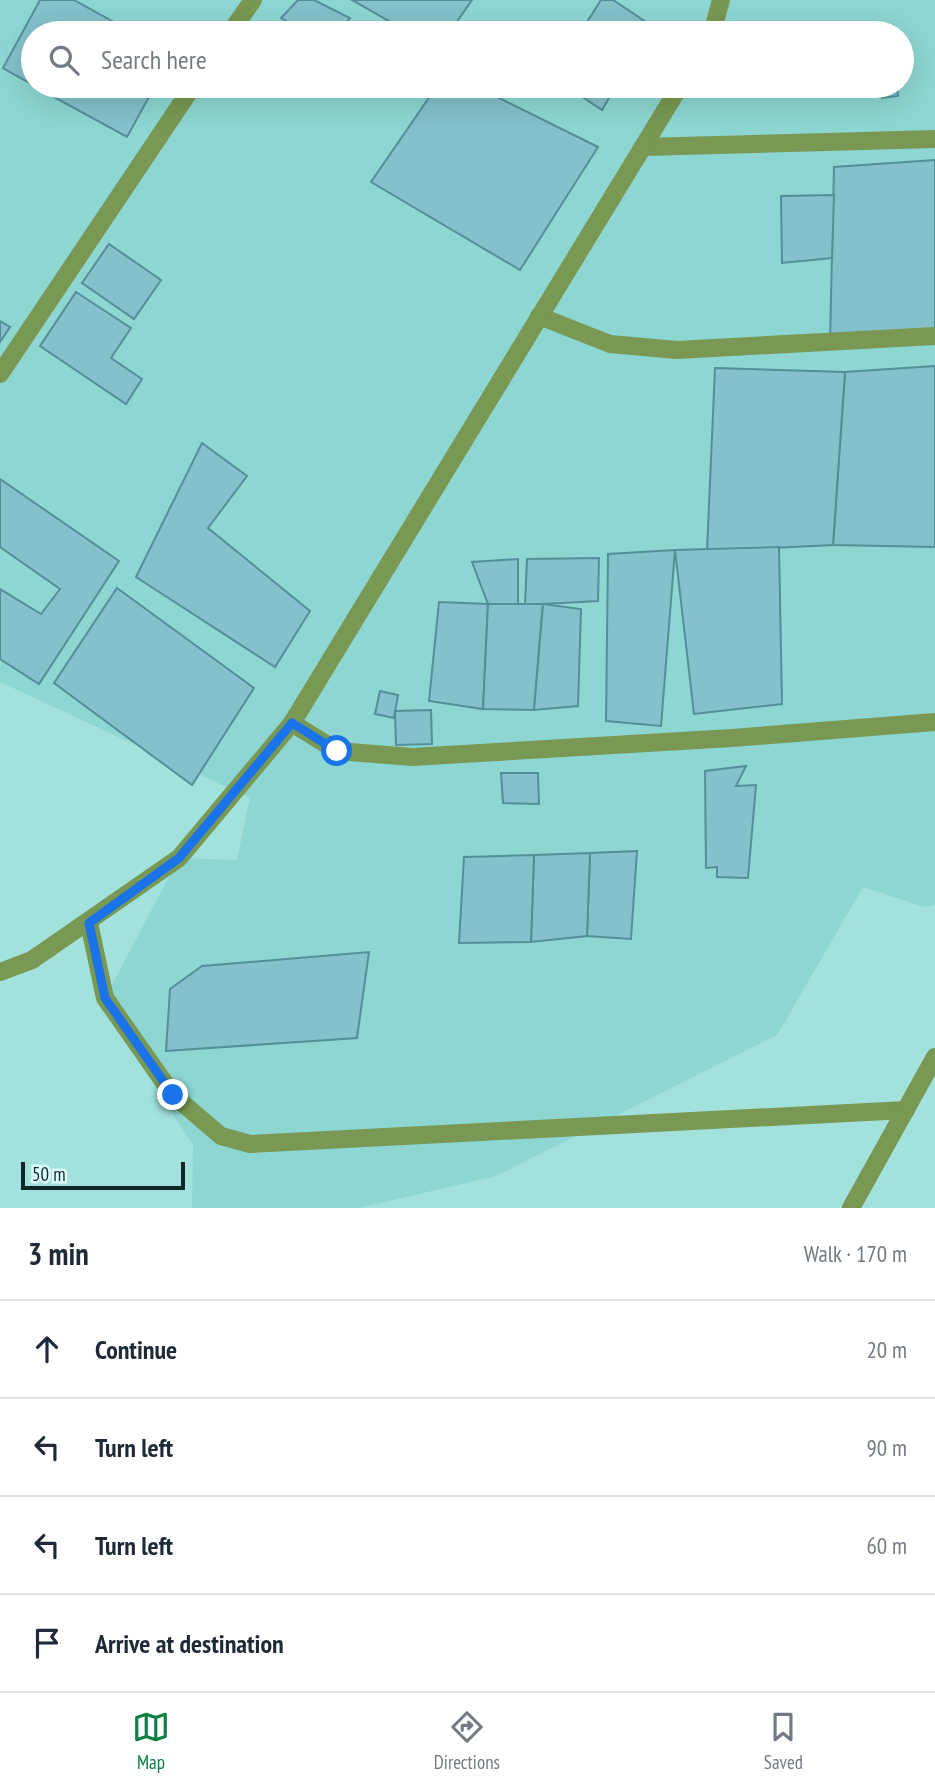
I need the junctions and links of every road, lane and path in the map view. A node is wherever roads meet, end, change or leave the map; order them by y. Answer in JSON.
{"nodes":[{"id":1,"x":253,"y":0,"type":"edge"},
{"id":2,"x":718,"y":1,"type":"edge"},
{"id":3,"x":238,"y":21,"type":"edge"},
{"id":4,"x":714,"y":21,"type":"edge"},
{"id":5,"x":185,"y":98,"type":"edge"},
{"id":6,"x":673,"y":98,"type":"edge"},
{"id":7,"x":935,"y":139,"type":"edge"},
{"id":8,"x":643,"y":147,"type":"junction"},
{"id":9,"x":539,"y":316,"type":"junction"},
{"id":10,"x":935,"y":336,"type":"edge"},
{"id":11,"x":0,"y":374,"type":"edge"},
{"id":12,"x":935,"y":722,"type":"edge"},
{"id":13,"x":292,"y":723,"type":"junction"},
{"id":14,"x":89,"y":923,"type":"junction"},
{"id":15,"x":0,"y":972,"type":"edge"},
{"id":16,"x":935,"y":1057,"type":"edge"},
{"id":17,"x":906,"y":1110,"type":"junction"},
{"id":18,"x":851,"y":1208,"type":"edge"}],
"edges":[{"from":1,"to":3,"type":"street"},
{"from":2,"to":4,"type":"street"},
{"from":5,"to":11,"type":"street"},
{"from":6,"to":8,"type":"street"},
{"from":7,"to":8,"type":"street"},
{"from":8,"to":9,"type":"street"},
{"from":9,"to":10,"type":"street"},
{"from":9,"to":13,"type":"street"},
{"from":12,"to":13,"type":"street"},
{"from":13,"to":14,"type":"street"},
{"from":14,"to":15,"type":"street"},
{"from":14,"to":17,"type":"street"},
{"from":16,"to":17,"type":"street"},
{"from":17,"to":18,"type":"street"}]}
